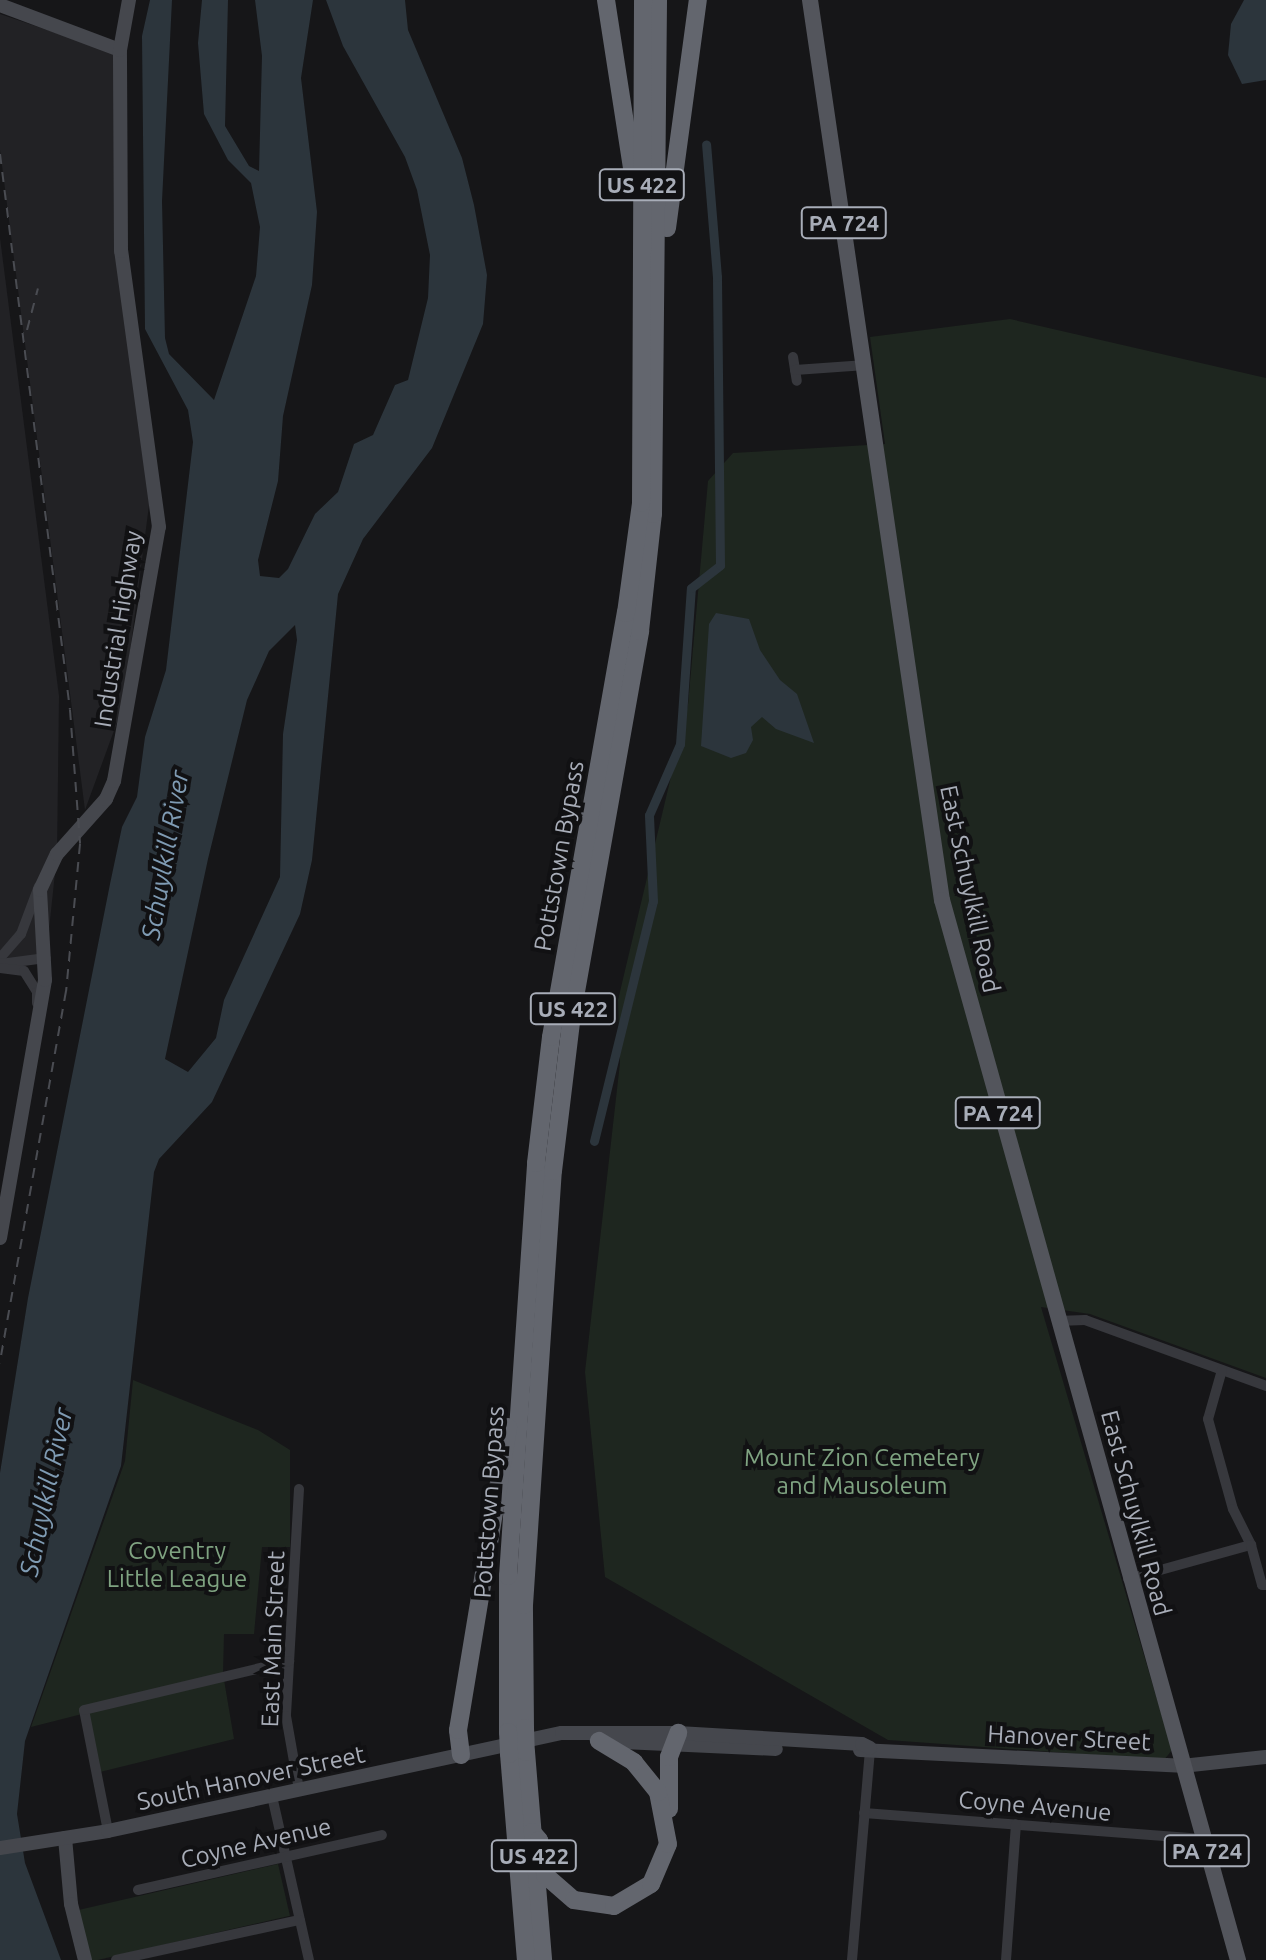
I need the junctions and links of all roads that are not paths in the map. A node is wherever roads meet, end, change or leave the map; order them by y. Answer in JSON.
{"nodes":[{"id":1,"x":129,"y":0,"type":"edge"},
{"id":2,"x":606,"y":0,"type":"edge"},
{"id":3,"x":643,"y":0,"type":"edge"},
{"id":4,"x":658,"y":0,"type":"edge"},
{"id":5,"x":698,"y":0,"type":"edge"},
{"id":6,"x":810,"y":0,"type":"edge"},
{"id":7,"x":0,"y":5,"type":"edge"},
{"id":8,"x":120,"y":50,"type":"junction"},
{"id":9,"x":659,"y":294,"type":"junction"},
{"id":10,"x":793,"y":357,"type":"dead end"},
{"id":11,"x":866,"y":365,"type":"junction"},
{"id":12,"x":641,"y":369,"type":"junction"},
{"id":13,"x":51,"y":863,"type":"junction"},
{"id":14,"x":0,"y":958,"type":"edge"},
{"id":15,"x":46,"y":958,"type":"junction"},
{"id":16,"x":0,"y":966,"type":"edge"},
{"id":17,"x":36,"y":1021,"type":"junction"},
{"id":18,"x":4,"y":1192,"type":"edge"},
{"id":19,"x":0,"y":1238,"type":"edge"},
{"id":20,"x":1057,"y":1321,"type":"junction"},
{"id":21,"x":522,"y":1366,"type":"junction"},
{"id":22,"x":1222,"y":1370,"type":"junction"},
{"id":23,"x":1266,"y":1386,"type":"edge"},
{"id":24,"x":299,"y":1489,"type":"dead end"},
{"id":25,"x":1251,"y":1545,"type":"junction"},
{"id":26,"x":1128,"y":1579,"type":"junction"},
{"id":27,"x":1266,"y":1585,"type":"edge"},
{"id":28,"x":289,"y":1661,"type":"junction"},
{"id":29,"x":676,"y":1739,"type":"junction"},
{"id":30,"x":521,"y":1741,"type":"junction"},
{"id":31,"x":599,"y":1741,"type":"junction"},
{"id":32,"x":870,"y":1748,"type":"junction"},
{"id":33,"x":461,"y":1755,"type":"junction"},
{"id":34,"x":1266,"y":1757,"type":"edge"},
{"id":35,"x":1182,"y":1766,"type":"junction"},
{"id":36,"x":299,"y":1790,"type":"junction"},
{"id":37,"x":272,"y":1796,"type":"junction"},
{"id":38,"x":864,"y":1813,"type":"junction"},
{"id":39,"x":1016,"y":1824,"type":"junction"},
{"id":40,"x":108,"y":1831,"type":"junction"},
{"id":41,"x":532,"y":1832,"type":"junction"},
{"id":42,"x":382,"y":1835,"type":"dead end"},
{"id":43,"x":58,"y":1839,"type":"junction"},
{"id":44,"x":1203,"y":1839,"type":"junction"},
{"id":45,"x":668,"y":1844,"type":"junction"},
{"id":46,"x":0,"y":1848,"type":"edge"},
{"id":47,"x":286,"y":1856,"type":"junction"},
{"id":48,"x":138,"y":1890,"type":"dead end"},
{"id":49,"x":300,"y":1920,"type":"junction"},
{"id":50,"x":85,"y":1960,"type":"edge"},
{"id":51,"x":116,"y":1960,"type":"edge"},
{"id":52,"x":309,"y":1960,"type":"edge"},
{"id":53,"x":526,"y":1960,"type":"edge"},
{"id":54,"x":543,"y":1960,"type":"edge"},
{"id":55,"x":852,"y":1960,"type":"edge"},
{"id":56,"x":1006,"y":1960,"type":"edge"},
{"id":57,"x":1238,"y":1960,"type":"edge"}],
"edges":[{"from":1,"to":8,"type":"street","name":"Industrial Highway"},
{"from":2,"to":12,"type":"highway"},
{"from":3,"to":12,"type":"highway","name":"Pottstown Bypass","number":"US 422"},
{"from":4,"to":9,"type":"highway","name":"Pottstown Bypass","number":"US 422"},
{"from":5,"to":9,"type":"highway"},
{"from":6,"to":11,"type":"main road","name":"East Schuylkill Road","number":"PA 724"},
{"from":7,"to":8,"type":"street"},
{"from":8,"to":13,"type":"street","name":"Industrial Highway"},
{"from":9,"to":30,"type":"highway","name":"Pottstown Bypass","number":"US 422"},
{"from":10,"to":11,"type":"street"},
{"from":11,"to":20,"type":"main road","name":"East Schuylkill Road","number":"PA 724"},
{"from":12,"to":21,"type":"highway","name":"Pottstown Bypass","number":"US 422"},
{"from":13,"to":14,"type":"street"},
{"from":13,"to":15,"type":"street","name":"Industrial Highway"},
{"from":15,"to":16,"type":"street"},
{"from":15,"to":17,"type":"street","name":"Industrial Highway"},
{"from":16,"to":17,"type":"street"},
{"from":17,"to":18,"type":"street","name":"Industrial Highway"},
{"from":18,"to":19,"type":"street","name":"Industrial Highway"},
{"from":20,"to":22,"type":"street"},
{"from":20,"to":26,"type":"main road","name":"East Schuylkill Road","number":"PA 724"},
{"from":21,"to":30,"type":"highway","name":"Pottstown Bypass","number":"US 422"},
{"from":21,"to":33,"type":"highway"},
{"from":22,"to":23,"type":"street"},
{"from":22,"to":25,"type":"street"},
{"from":24,"to":28,"type":"street","name":"East Main Street"},
{"from":25,"to":26,"type":"street"},
{"from":25,"to":27,"type":"street"},
{"from":26,"to":35,"type":"main road","name":"East Schuylkill Road","number":"PA 724"},
{"from":28,"to":36,"type":"street","name":"East Main Street"},
{"from":28,"to":40,"type":"street"},
{"from":29,"to":30,"type":"street","name":"Hanover Street"},
{"from":29,"to":31,"type":"street","name":"Hanover Street"},
{"from":29,"to":32,"type":"street","name":"Hanover Street"},
{"from":29,"to":45,"type":"highway"},
{"from":30,"to":31,"type":"street","name":"Hanover Street"},
{"from":30,"to":33,"type":"street","name":"Hanover Street"},
{"from":30,"to":41,"type":"highway","name":"Pottstown Bypass","number":"US 422"},
{"from":30,"to":53,"type":"highway","name":"Pottstown Bypass","number":"US 422"},
{"from":31,"to":45,"type":"highway"},
{"from":32,"to":35,"type":"street","name":"Hanover Street"},
{"from":32,"to":38,"type":"street"},
{"from":33,"to":36,"type":"street","name":"South Hanover Street"},
{"from":34,"to":35,"type":"street","name":"Hanover Street"},
{"from":35,"to":44,"type":"main road","number":"PA 724"},
{"from":36,"to":37,"type":"street","name":"South Hanover Street"},
{"from":37,"to":40,"type":"street","name":"South Hanover Street"},
{"from":37,"to":47,"type":"street"},
{"from":38,"to":39,"type":"street","name":"Coyne Avenue"},
{"from":38,"to":55,"type":"street"},
{"from":39,"to":44,"type":"street","name":"Coyne Avenue"},
{"from":39,"to":56,"type":"street"},
{"from":40,"to":43,"type":"street","name":"South Hanover Street"},
{"from":41,"to":45,"type":"highway"},
{"from":41,"to":54,"type":"highway","name":"Pottstown Bypass","number":"US 422"},
{"from":42,"to":47,"type":"street","name":"Coyne Avenue"},
{"from":43,"to":46,"type":"street"},
{"from":43,"to":50,"type":"street"},
{"from":44,"to":57,"type":"main road","number":"PA 724"},
{"from":47,"to":48,"type":"street","name":"Coyne Avenue"},
{"from":47,"to":49,"type":"street"},
{"from":49,"to":51,"type":"street"},
{"from":49,"to":52,"type":"street"}]}
